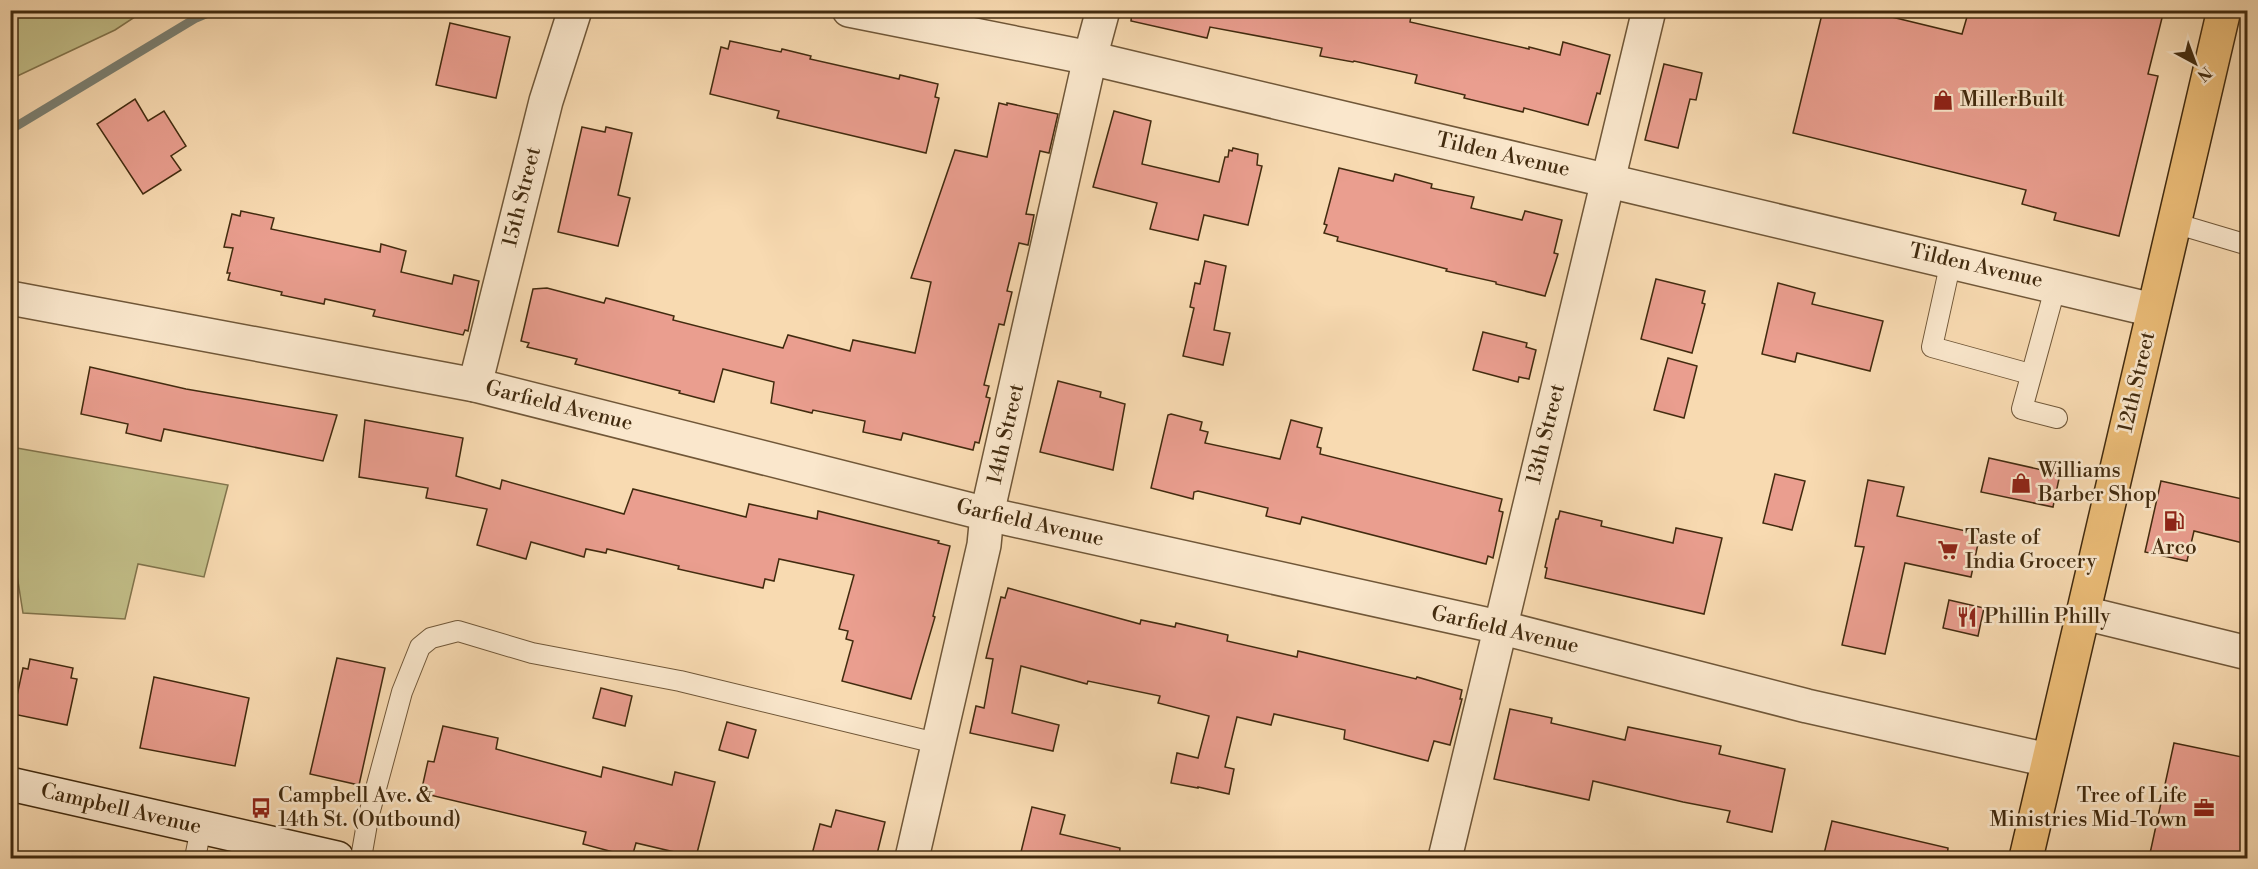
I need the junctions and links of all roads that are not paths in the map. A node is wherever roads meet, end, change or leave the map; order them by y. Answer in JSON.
{"nodes":[{"id":1,"x":574,"y":10,"type":"edge"},
{"id":2,"x":849,"y":10,"type":"edge"},
{"id":3,"x":1103,"y":10,"type":"edge"},
{"id":4,"x":1649,"y":10,"type":"edge"},
{"id":5,"x":2224,"y":10,"type":"edge"},
{"id":6,"x":1090,"y":58,"type":"junction"},
{"id":7,"x":1608,"y":179,"type":"junction"},
{"id":8,"x":2174,"y":223,"type":"junction"},
{"id":9,"x":2247,"y":245,"type":"edge"},
{"id":10,"x":1951,"y":261,"type":"junction"},
{"id":11,"x":2056,"y":285,"type":"junction"},
{"id":12,"x":10,"y":298,"type":"edge"},
{"id":13,"x":2153,"y":310,"type":"junction"},
{"id":14,"x":2030,"y":374,"type":"junction"},
{"id":15,"x":475,"y":385,"type":"junction"},
{"id":16,"x":2057,"y":418,"type":"dead end"},
{"id":17,"x":987,"y":514,"type":"junction"},
{"id":18,"x":2084,"y":613,"type":"junction"},
{"id":19,"x":1499,"y":627,"type":"junction"},
{"id":20,"x":2247,"y":654,"type":"edge"},
{"id":21,"x":939,"y":744,"type":"junction"},
{"id":22,"x":2048,"y":760,"type":"junction"},
{"id":23,"x":10,"y":784,"type":"edge"},
{"id":24,"x":198,"y":843,"type":"edge"},
{"id":25,"x":317,"y":856,"type":"edge"},
{"id":26,"x":361,"y":858,"type":"edge"},
{"id":27,"x":912,"y":858,"type":"edge"},
{"id":28,"x":1444,"y":858,"type":"edge"},
{"id":29,"x":2026,"y":858,"type":"edge"}],
"edges":[{"from":1,"to":15,"type":"street","name":"15th Street"},
{"from":2,"to":6,"type":"street","name":"Tilden Avenue"},
{"from":3,"to":6,"type":"street","name":"14th Street"},
{"from":4,"to":7,"type":"street","name":"13th Street"},
{"from":5,"to":8,"type":"main road","name":"12th Street"},
{"from":6,"to":7,"type":"street","name":"Tilden Avenue"},
{"from":6,"to":17,"type":"street","name":"14th Street"},
{"from":7,"to":10,"type":"street","name":"Tilden Avenue"},
{"from":7,"to":19,"type":"street","name":"13th Street"},
{"from":8,"to":9,"type":"lane"},
{"from":8,"to":13,"type":"main road","name":"12th Street"},
{"from":10,"to":11,"type":"street","name":"Tilden Avenue"},
{"from":10,"to":14,"type":"lane"},
{"from":11,"to":13,"type":"street","name":"Tilden Avenue"},
{"from":11,"to":14,"type":"lane"},
{"from":12,"to":15,"type":"street","name":"Garfield Avenue"},
{"from":13,"to":18,"type":"main road","name":"12th Street"},
{"from":14,"to":16,"type":"lane"},
{"from":15,"to":17,"type":"street","name":"Garfield Avenue"},
{"from":17,"to":19,"type":"street","name":"Garfield Avenue"},
{"from":17,"to":21,"type":"street","name":"14th Street"},
{"from":18,"to":20,"type":"street"},
{"from":18,"to":22,"type":"main road","name":"12th Street"},
{"from":19,"to":22,"type":"street","name":"Garfield Avenue"},
{"from":19,"to":28,"type":"street","name":"13th Street"},
{"from":21,"to":26,"type":"lane"},
{"from":21,"to":27,"type":"street","name":"14th Street"},
{"from":22,"to":29,"type":"main road","name":"12th Street"},
{"from":23,"to":24,"type":"street","name":"Campbell Avenue"},
{"from":24,"to":25,"type":"street","name":"Campbell Avenue"}]}
